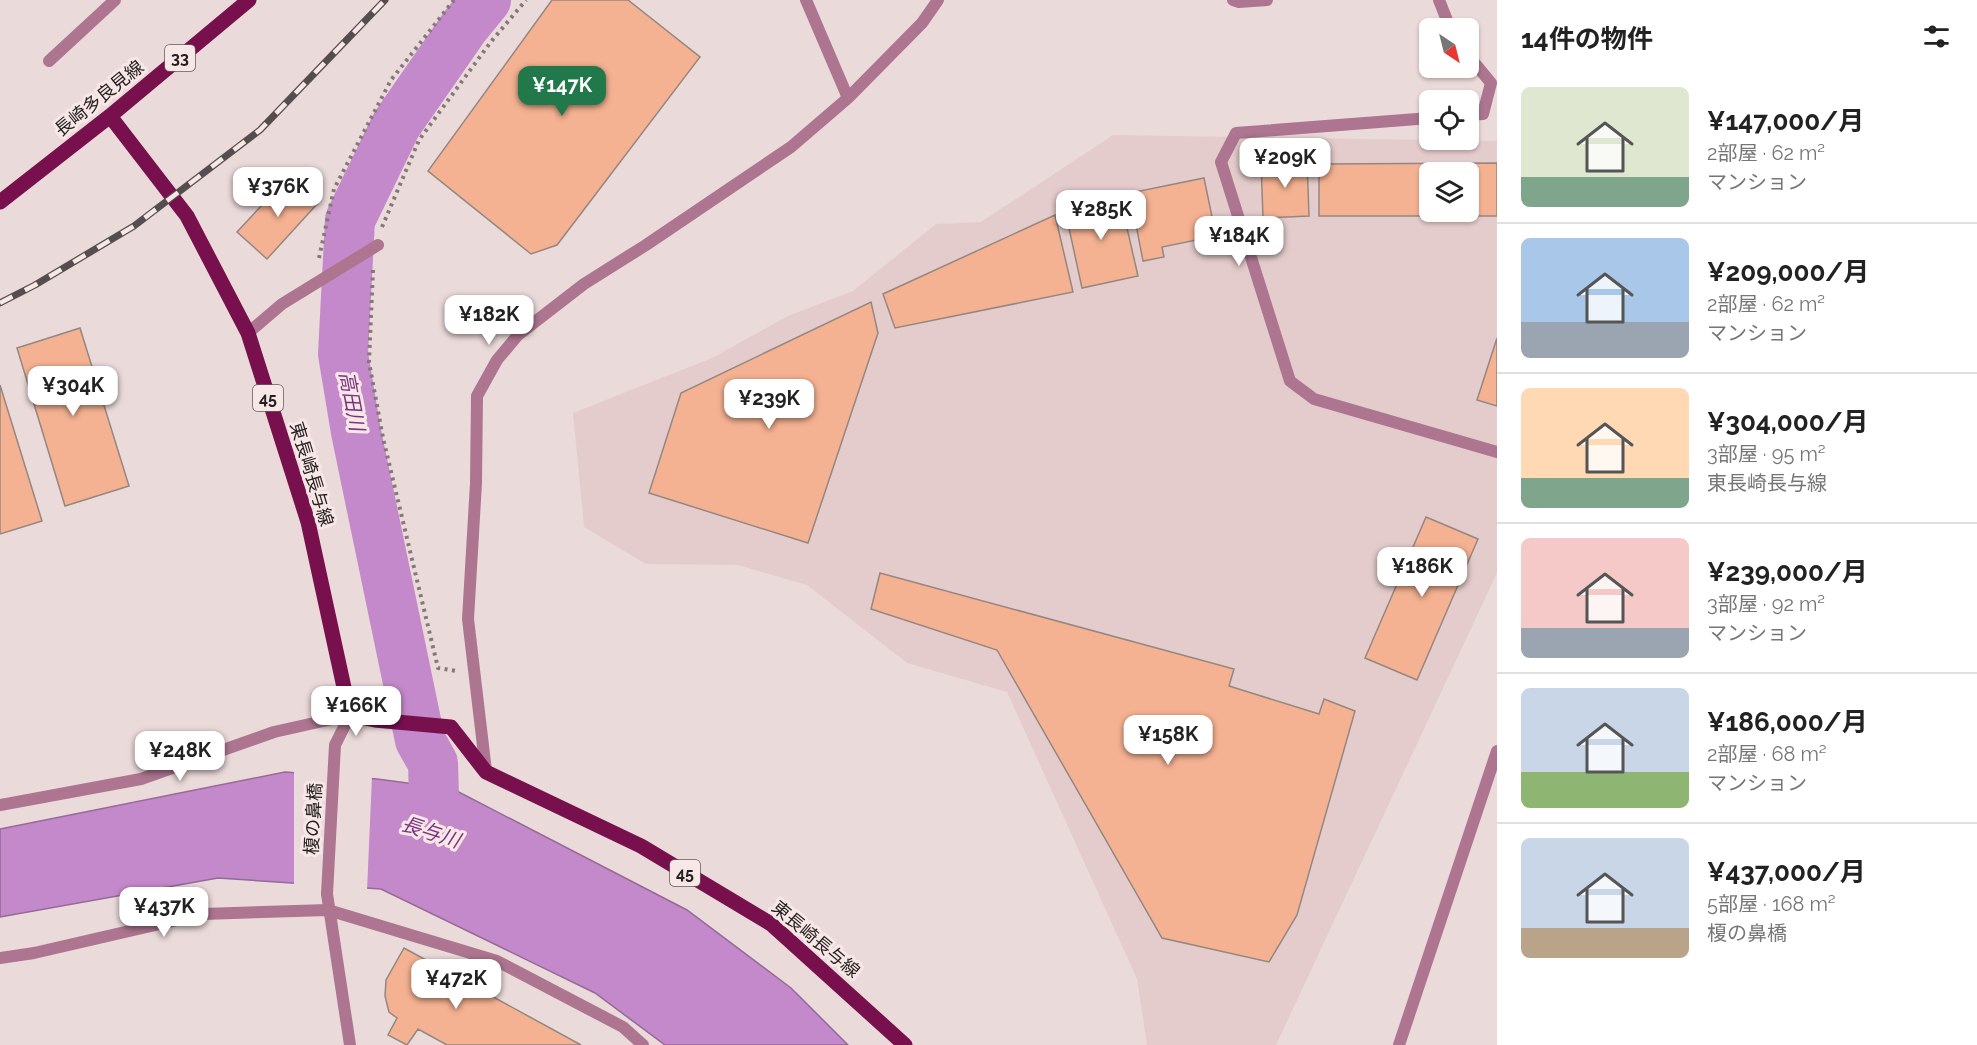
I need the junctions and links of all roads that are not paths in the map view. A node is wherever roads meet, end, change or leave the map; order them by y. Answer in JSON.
{"nodes":[{"id":1,"x":115,"y":0,"type":"edge"},
{"id":2,"x":249,"y":0,"type":"edge"},
{"id":3,"x":806,"y":0,"type":"edge"},
{"id":4,"x":938,"y":0,"type":"edge"},
{"id":5,"x":1233,"y":0,"type":"edge"},
{"id":6,"x":1267,"y":0,"type":"edge"},
{"id":7,"x":1439,"y":0,"type":"edge"},
{"id":8,"x":1446,"y":18,"type":"edge"},
{"id":9,"x":49,"y":61,"type":"dead end"},
{"id":10,"x":1479,"y":68,"type":"edge"},
{"id":11,"x":848,"y":98,"type":"junction"},
{"id":12,"x":1479,"y":115,"type":"edge"},
{"id":13,"x":110,"y":116,"type":"junction"},
{"id":14,"x":1419,"y":119,"type":"edge"},
{"id":15,"x":0,"y":202,"type":"edge"},
{"id":16,"x":377,"y":246,"type":"road end"},
{"id":17,"x":248,"y":333,"type":"junction"},
{"id":18,"x":1497,"y":452,"type":"edge"},
{"id":19,"x":350,"y":715,"type":"junction"},
{"id":20,"x":1497,"y":751,"type":"edge"},
{"id":21,"x":486,"y":772,"type":"junction"},
{"id":22,"x":0,"y":805,"type":"edge"},
{"id":23,"x":328,"y":910,"type":"junction"},
{"id":24,"x":0,"y":958,"type":"edge"},
{"id":25,"x":350,"y":1045,"type":"edge"},
{"id":26,"x":643,"y":1045,"type":"edge"},
{"id":27,"x":905,"y":1045,"type":"edge"},
{"id":28,"x":1399,"y":1045,"type":"edge"}],
"edges":[{"from":1,"to":9,"type":"street"},
{"from":2,"to":13,"type":"main road","name":"長崎多良見線","number":"33"},
{"from":3,"to":11,"type":"street"},
{"from":4,"to":11,"type":"street"},
{"from":5,"to":6,"type":"street"},
{"from":7,"to":8,"type":"street"},
{"from":10,"to":12,"type":"street"},
{"from":11,"to":21,"type":"street"},
{"from":13,"to":15,"type":"main road","name":"長崎多良見線","number":"33"},
{"from":13,"to":17,"type":"main road","name":"東長崎長与線","number":"45"},
{"from":14,"to":18,"type":"street"},
{"from":16,"to":17,"type":"street"},
{"from":17,"to":19,"type":"main road","name":"東長崎長与線","number":"45"},
{"from":19,"to":21,"type":"main road","name":"東長崎長与線","number":"45"},
{"from":19,"to":22,"type":"street"},
{"from":19,"to":23,"type":"street","name":"榎の鼻橋"},
{"from":20,"to":28,"type":"street"},
{"from":21,"to":27,"type":"main road","name":"東長崎長与線","number":"45"},
{"from":23,"to":24,"type":"street"},
{"from":23,"to":25,"type":"street","name":"榎の鼻橋"},
{"from":23,"to":26,"type":"street"}]}
